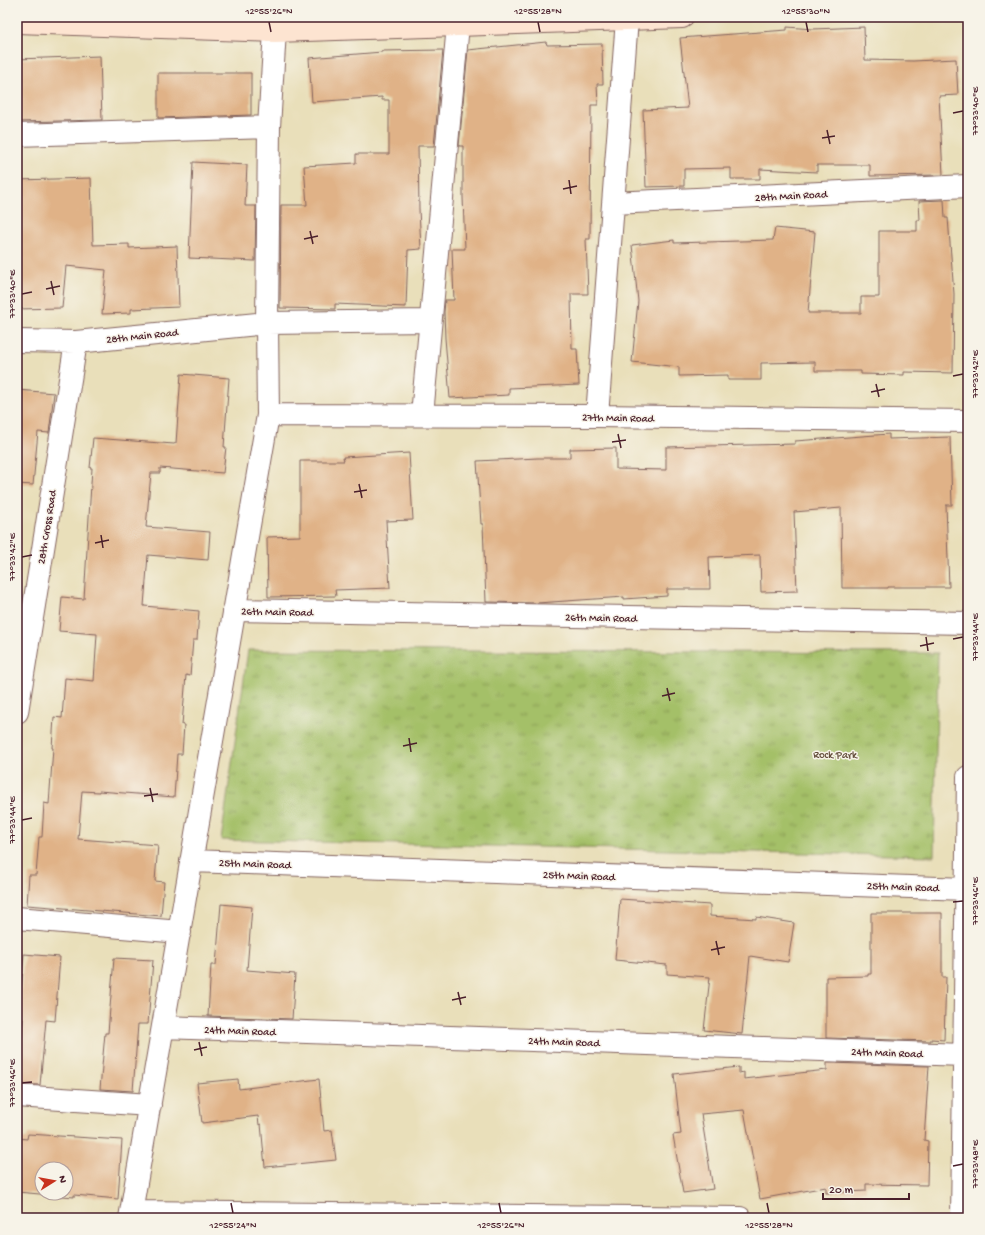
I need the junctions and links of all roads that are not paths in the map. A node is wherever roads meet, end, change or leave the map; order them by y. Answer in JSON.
{"nodes":[{"id":1,"x":682,"y":17,"type":"edge"},
{"id":2,"x":627,"y":19,"type":"junction"},
{"id":3,"x":17,"y":22,"type":"edge"},
{"id":4,"x":458,"y":26,"type":"junction"},
{"id":5,"x":275,"y":31,"type":"junction"},
{"id":6,"x":269,"y":127,"type":"junction"},
{"id":7,"x":17,"y":134,"type":"edge"},
{"id":8,"x":968,"y":186,"type":"edge"},
{"id":9,"x":613,"y":203,"type":"junction"},
{"id":10,"x":430,"y":321,"type":"junction"},
{"id":11,"x":267,"y":323,"type":"junction"},
{"id":12,"x":17,"y":341,"type":"edge"},
{"id":13,"x":76,"y":342,"type":"junction"},
{"id":14,"x":268,"y":415,"type":"junction"},
{"id":15,"x":422,"y":415,"type":"junction"},
{"id":16,"x":597,"y":416,"type":"junction"},
{"id":17,"x":968,"y":421,"type":"edge"},
{"id":18,"x":234,"y":610,"type":"junction"},
{"id":19,"x":968,"y":623,"type":"edge"},
{"id":20,"x":17,"y":712,"type":"edge"},
{"id":21,"x":968,"y":777,"type":"edge"},
{"id":22,"x":192,"y":861,"type":"junction"},
{"id":23,"x":966,"y":889,"type":"junction"},
{"id":24,"x":17,"y":918,"type":"edge"},
{"id":25,"x":180,"y":932,"type":"junction"},
{"id":26,"x":163,"y":1027,"type":"junction"},
{"id":27,"x":964,"y":1055,"type":"junction"},
{"id":28,"x":17,"y":1096,"type":"edge"},
{"id":29,"x":150,"y":1105,"type":"junction"},
{"id":30,"x":131,"y":1215,"type":"edge"},
{"id":31,"x":740,"y":1218,"type":"edge"},
{"id":32,"x":962,"y":1218,"type":"edge"}],
"edges":[{"from":1,"to":2,"type":"main road"},
{"from":2,"to":4,"type":"main road"},
{"from":2,"to":9,"type":"street"},
{"from":3,"to":5,"type":"main road"},
{"from":4,"to":5,"type":"main road"},
{"from":4,"to":10,"type":"street"},
{"from":5,"to":6,"type":"street"},
{"from":6,"to":7,"type":"street"},
{"from":6,"to":11,"type":"street"},
{"from":8,"to":9,"type":"street","name":"28th Main Road"},
{"from":9,"to":16,"type":"street"},
{"from":10,"to":11,"type":"street","name":"28th Main Road"},
{"from":10,"to":15,"type":"street"},
{"from":11,"to":13,"type":"street","name":"28th Main Road"},
{"from":11,"to":14,"type":"street"},
{"from":12,"to":13,"type":"street","name":"28th Main Road"},
{"from":13,"to":20,"type":"street","name":"28th Cross Road"},
{"from":14,"to":15,"type":"street","name":"27th Main Road"},
{"from":14,"to":18,"type":"street"},
{"from":15,"to":16,"type":"street","name":"27th Main Road"},
{"from":16,"to":17,"type":"street","name":"27th Main Road"},
{"from":18,"to":19,"type":"street","name":"26th Main Road"},
{"from":18,"to":22,"type":"street"},
{"from":21,"to":23,"type":"street"},
{"from":22,"to":23,"type":"street","name":"25th Main Road"},
{"from":22,"to":25,"type":"street"},
{"from":23,"to":27,"type":"street"},
{"from":24,"to":25,"type":"street"},
{"from":25,"to":26,"type":"street"},
{"from":26,"to":27,"type":"street","name":"24th Main Road"},
{"from":26,"to":29,"type":"street"},
{"from":27,"to":32,"type":"street"},
{"from":28,"to":29,"type":"street"},
{"from":29,"to":30,"type":"street"},
{"from":30,"to":31,"type":"street"}]}
